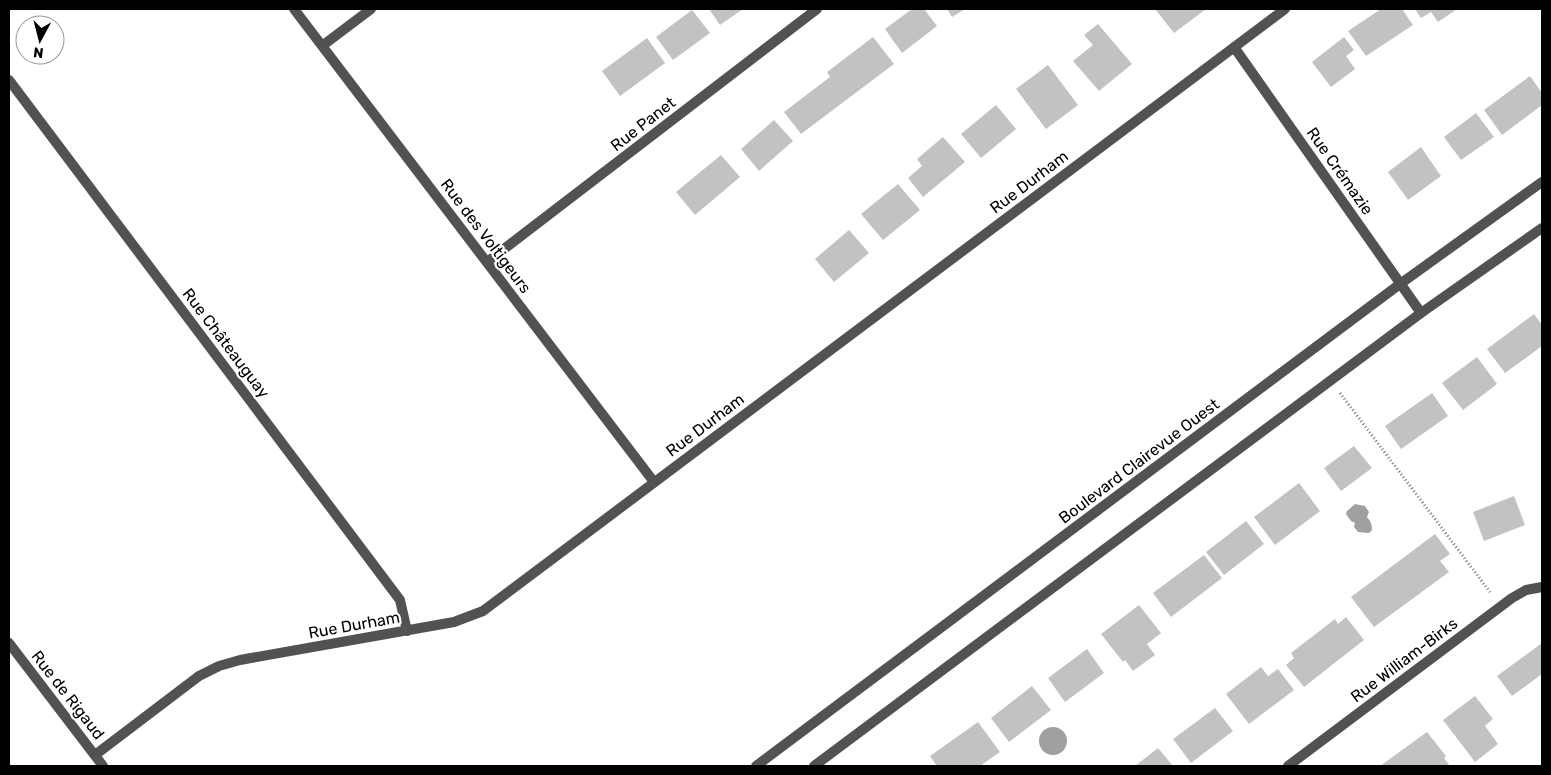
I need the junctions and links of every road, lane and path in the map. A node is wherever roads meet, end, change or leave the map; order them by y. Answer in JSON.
{"nodes":[{"id":1,"x":294,"y":9,"type":"edge"},
{"id":2,"x":371,"y":9,"type":"edge"},
{"id":3,"x":817,"y":9,"type":"edge"},
{"id":4,"x":1285,"y":9,"type":"edge"},
{"id":5,"x":322,"y":46,"type":"junction"},
{"id":6,"x":1234,"y":47,"type":"junction"},
{"id":7,"x":9,"y":80,"type":"edge"},
{"id":8,"x":1542,"y":182,"type":"edge"},
{"id":9,"x":1542,"y":228,"type":"edge"},
{"id":10,"x":487,"y":262,"type":"junction"},
{"id":11,"x":1400,"y":284,"type":"junction"},
{"id":12,"x":1421,"y":313,"type":"junction"},
{"id":13,"x":1340,"y":393,"type":"dead end"},
{"id":14,"x":654,"y":482,"type":"junction"},
{"id":15,"x":1542,"y":587,"type":"edge"},
{"id":16,"x":1490,"y":592,"type":"dead end"},
{"id":17,"x":408,"y":631,"type":"junction"},
{"id":18,"x":9,"y":643,"type":"edge"},
{"id":19,"x":94,"y":755,"type":"junction"},
{"id":20,"x":103,"y":766,"type":"edge"},
{"id":21,"x":756,"y":766,"type":"edge"},
{"id":22,"x":814,"y":766,"type":"edge"},
{"id":23,"x":1288,"y":766,"type":"edge"}],
"edges":[{"from":1,"to":5,"type":"street","name":"Rue des Voltigeurs"},
{"from":2,"to":5,"type":"street"},
{"from":3,"to":10,"type":"street","name":"Rue Panet"},
{"from":4,"to":6,"type":"street","name":"Rue Durham"},
{"from":5,"to":10,"type":"street","name":"Rue des Voltigeurs"},
{"from":6,"to":11,"type":"street","name":"Rue Crémazie"},
{"from":6,"to":14,"type":"street","name":"Rue Durham"},
{"from":7,"to":17,"type":"street","name":"Rue Châteauguay"},
{"from":8,"to":11,"type":"street","name":"Boulevard Clairevue Ouest"},
{"from":9,"to":12,"type":"street"},
{"from":10,"to":14,"type":"street","name":"Rue des Voltigeurs"},
{"from":11,"to":12,"type":"street","name":"Rue Crémazie"},
{"from":11,"to":21,"type":"street","name":"Boulevard Clairevue Ouest"},
{"from":12,"to":22,"type":"street"},
{"from":13,"to":16,"type":"path"},
{"from":14,"to":17,"type":"street","name":"Rue Durham"},
{"from":15,"to":23,"type":"street","name":"Rue William-Birks"},
{"from":17,"to":19,"type":"street","name":"Rue Durham"},
{"from":18,"to":19,"type":"street","name":"Rue de Rigaud"},
{"from":19,"to":20,"type":"street","name":"Rue de Rigaud"}]}
